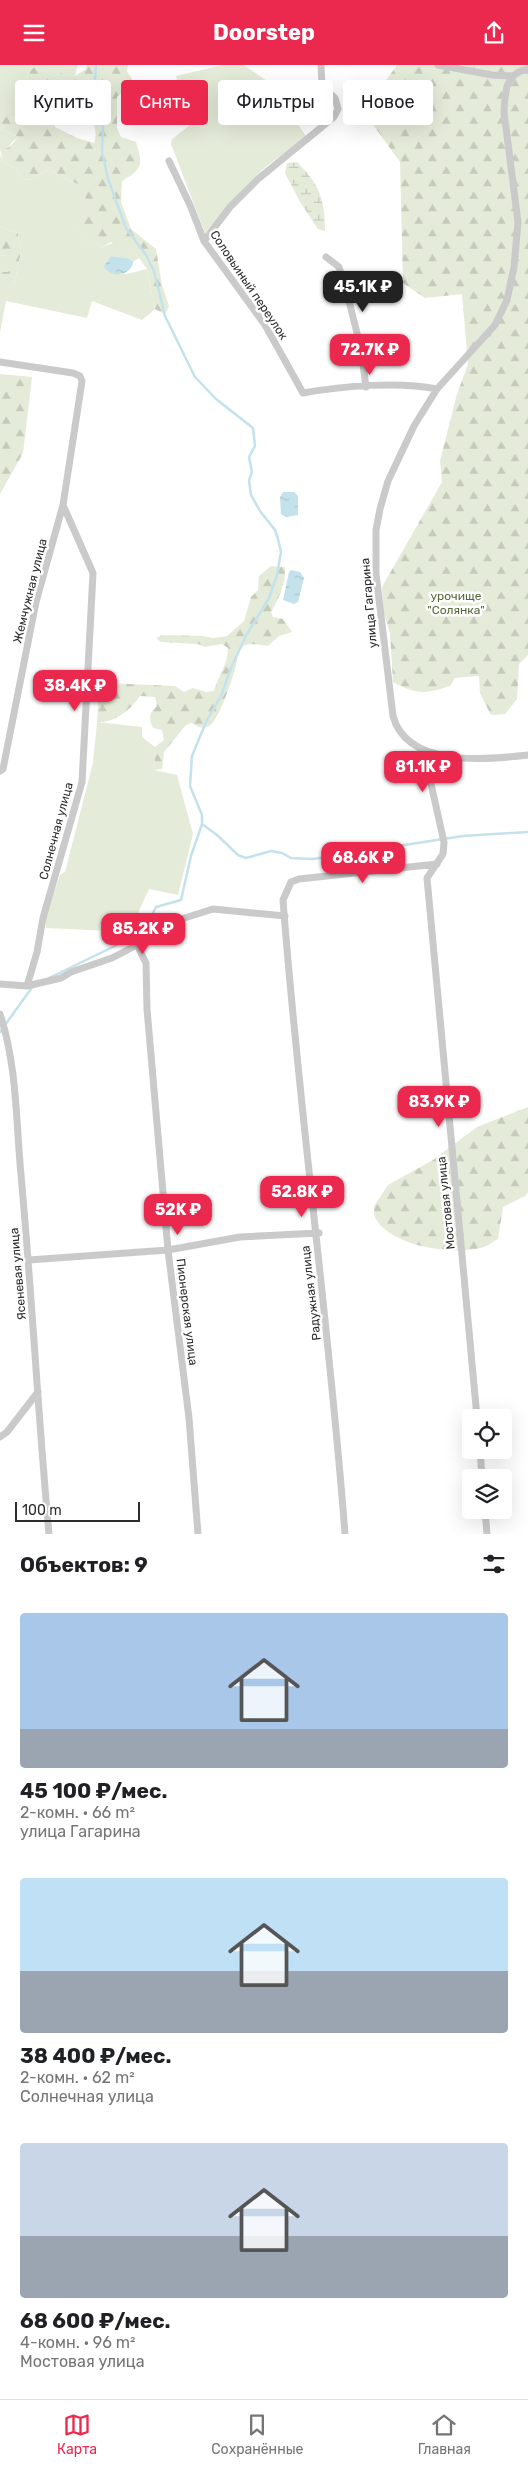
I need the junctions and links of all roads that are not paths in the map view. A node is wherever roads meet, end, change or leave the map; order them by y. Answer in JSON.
{"nodes":[{"id":1,"x":321,"y":65,"type":"edge"},
{"id":2,"x":438,"y":65,"type":"edge"},
{"id":3,"x":528,"y":69,"type":"edge"},
{"id":4,"x":512,"y":76,"type":"junction"},
{"id":5,"x":169,"y":161,"type":"dead end"},
{"id":6,"x":204,"y":241,"type":"junction"},
{"id":7,"x":326,"y":257,"type":"dead end"},
{"id":8,"x":0,"y":362,"type":"edge"},
{"id":9,"x":366,"y":387,"type":"junction"},
{"id":10,"x":437,"y":389,"type":"junction"},
{"id":11,"x":63,"y":505,"type":"junction"},
{"id":12,"x":427,"y":751,"type":"junction"},
{"id":13,"x":528,"y":755,"type":"edge"},
{"id":14,"x":0,"y":771,"type":"edge"},
{"id":15,"x":438,"y":865,"type":"junction"},
{"id":16,"x":285,"y":916,"type":"junction"},
{"id":17,"x":137,"y":945,"type":"junction"},
{"id":18,"x":0,"y":984,"type":"edge"},
{"id":19,"x":27,"y":986,"type":"junction"},
{"id":20,"x":0,"y":1015,"type":"edge"},
{"id":21,"x":317,"y":1233,"type":"junction"},
{"id":22,"x":168,"y":1250,"type":"junction"},
{"id":23,"x":29,"y":1260,"type":"junction"},
{"id":24,"x":38,"y":1392,"type":"junction"},
{"id":25,"x":476,"y":1409,"type":"edge"},
{"id":26,"x":0,"y":1437,"type":"edge"},
{"id":27,"x":486,"y":1519,"type":"edge"},
{"id":28,"x":49,"y":1534,"type":"edge"},
{"id":29,"x":198,"y":1534,"type":"edge"},
{"id":30,"x":345,"y":1534,"type":"edge"},
{"id":31,"x":487,"y":1534,"type":"edge"}],
"edges":[{"from":1,"to":6,"type":"street"},
{"from":2,"to":4,"type":"street"},
{"from":3,"to":4,"type":"street"},
{"from":4,"to":10,"type":"street","name":"улица Гагарина"},
{"from":5,"to":6,"type":"street","name":"Соловьиный переулок"},
{"from":6,"to":9,"type":"street","name":"Соловьиный переулок"},
{"from":7,"to":9,"type":"street"},
{"from":8,"to":11,"type":"street","name":"Жемчужная улица"},
{"from":9,"to":10,"type":"street"},
{"from":10,"to":12,"type":"street","name":"улица Гагарина"},
{"from":11,"to":14,"type":"street","name":"Жемчужная улица"},
{"from":11,"to":19,"type":"street","name":"Солнечная улица"},
{"from":12,"to":13,"type":"street","name":"улица Гагарина"},
{"from":12,"to":15,"type":"street","name":"Мостовая улица"},
{"from":15,"to":16,"type":"street","name":"Радужная улица"},
{"from":15,"to":25,"type":"street","name":"Мостовая улица"},
{"from":16,"to":17,"type":"street"},
{"from":16,"to":21,"type":"street","name":"Радужная улица"},
{"from":17,"to":19,"type":"street"},
{"from":17,"to":22,"type":"street","name":"Пионерская улица"},
{"from":18,"to":19,"type":"street"},
{"from":20,"to":23,"type":"street","name":"Ясеневая улица"},
{"from":21,"to":22,"type":"street"},
{"from":21,"to":30,"type":"street","name":"Радужная улица"},
{"from":22,"to":23,"type":"street"},
{"from":22,"to":29,"type":"street","name":"Пионерская улица"},
{"from":23,"to":24,"type":"street","name":"Ясеневая улица"},
{"from":24,"to":26,"type":"street"},
{"from":24,"to":28,"type":"street","name":"Ясеневая улица"},
{"from":27,"to":31,"type":"street"}]}
